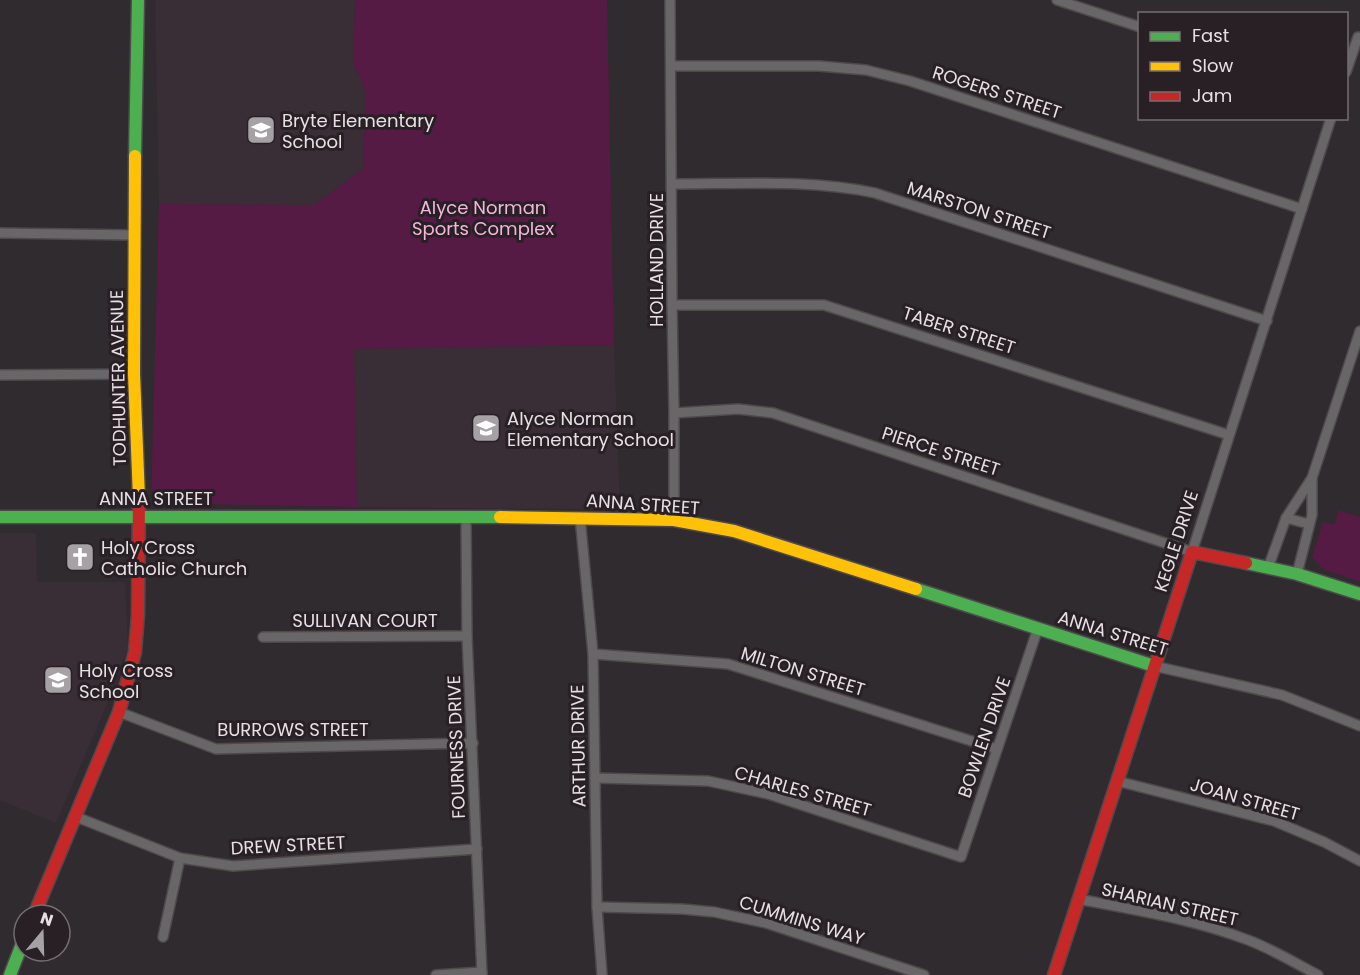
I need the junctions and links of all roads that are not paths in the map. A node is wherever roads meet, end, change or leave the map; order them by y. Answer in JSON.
{"nodes":[{"id":1,"x":138,"y":0,"type":"edge"},
{"id":2,"x":670,"y":0,"type":"edge"},
{"id":3,"x":1057,"y":0,"type":"edge"},
{"id":4,"x":1138,"y":26,"type":"edge"},
{"id":5,"x":1358,"y":37,"type":"dead end"},
{"id":6,"x":671,"y":66,"type":"junction"},
{"id":7,"x":1348,"y":69,"type":"edge"},
{"id":8,"x":1330,"y":120,"type":"edge"},
{"id":9,"x":672,"y":184,"type":"junction"},
{"id":10,"x":1302,"y":209,"type":"junction"},
{"id":11,"x":0,"y":233,"type":"edge"},
{"id":12,"x":134,"y":235,"type":"junction"},
{"id":13,"x":672,"y":305,"type":"junction"},
{"id":14,"x":1267,"y":321,"type":"junction"},
{"id":15,"x":1360,"y":331,"type":"edge"},
{"id":16,"x":134,"y":374,"type":"junction"},
{"id":17,"x":0,"y":375,"type":"edge"},
{"id":18,"x":674,"y":413,"type":"junction"},
{"id":19,"x":1229,"y":435,"type":"junction"},
{"id":20,"x":1312,"y":478,"type":"junction"},
{"id":21,"x":140,"y":516,"type":"junction"},
{"id":22,"x":580,"y":517,"type":"junction"},
{"id":23,"x":0,"y":518,"type":"edge"},
{"id":24,"x":466,"y":518,"type":"junction"},
{"id":25,"x":1286,"y":518,"type":"junction"},
{"id":26,"x":674,"y":520,"type":"junction"},
{"id":27,"x":1309,"y":524,"type":"junction"},
{"id":28,"x":1192,"y":552,"type":"junction"},
{"id":29,"x":1268,"y":568,"type":"junction"},
{"id":30,"x":1297,"y":574,"type":"junction"},
{"id":31,"x":1360,"y":594,"type":"edge"},
{"id":32,"x":1038,"y":628,"type":"junction"},
{"id":33,"x":467,"y":636,"type":"junction"},
{"id":34,"x":263,"y":637,"type":"dead end"},
{"id":35,"x":593,"y":654,"type":"junction"},
{"id":36,"x":1154,"y":666,"type":"junction"},
{"id":37,"x":119,"y":712,"type":"junction"},
{"id":38,"x":1360,"y":726,"type":"edge"},
{"id":39,"x":473,"y":743,"type":"junction"},
{"id":40,"x":997,"y":749,"type":"junction"},
{"id":41,"x":596,"y":778,"type":"junction"},
{"id":42,"x":1117,"y":781,"type":"junction"},
{"id":43,"x":74,"y":816,"type":"junction"},
{"id":44,"x":477,"y":849,"type":"junction"},
{"id":45,"x":961,"y":857,"type":"joint"},
{"id":46,"x":180,"y":858,"type":"junction"},
{"id":47,"x":1360,"y":861,"type":"edge"},
{"id":48,"x":1078,"y":899,"type":"junction"},
{"id":49,"x":39,"y":903,"type":"edge"},
{"id":50,"x":597,"y":907,"type":"junction"},
{"id":51,"x":163,"y":937,"type":"dead end"},
{"id":52,"x":482,"y":974,"type":"edge"},
{"id":53,"x":436,"y":975,"type":"edge"},
{"id":54,"x":602,"y":975,"type":"edge"},
{"id":55,"x":924,"y":975,"type":"edge"},
{"id":56,"x":1054,"y":975,"type":"edge"},
{"id":57,"x":1317,"y":975,"type":"edge"}],
"edges":[{"from":1,"to":12,"type":"street","name":"TODHUNTER AVENUE"},
{"from":2,"to":6,"type":"street","name":"HOLLAND DRIVE"},
{"from":3,"to":4,"type":"street"},
{"from":5,"to":7,"type":"street"},
{"from":6,"to":9,"type":"street","name":"HOLLAND DRIVE"},
{"from":6,"to":10,"type":"street","name":"ROGERS STREET"},
{"from":8,"to":10,"type":"street","name":"KEGLE DRIVE"},
{"from":9,"to":13,"type":"street","name":"HOLLAND DRIVE"},
{"from":9,"to":14,"type":"street","name":"MARSTON STREET"},
{"from":10,"to":14,"type":"street","name":"KEGLE DRIVE"},
{"from":11,"to":12,"type":"street"},
{"from":12,"to":16,"type":"street","name":"TODHUNTER AVENUE"},
{"from":13,"to":18,"type":"street","name":"HOLLAND DRIVE"},
{"from":13,"to":19,"type":"street","name":"TABER STREET"},
{"from":14,"to":19,"type":"street","name":"KEGLE DRIVE"},
{"from":15,"to":20,"type":"street"},
{"from":16,"to":17,"type":"street"},
{"from":16,"to":21,"type":"street","name":"TODHUNTER AVENUE"},
{"from":18,"to":26,"type":"street","name":"HOLLAND DRIVE"},
{"from":18,"to":28,"type":"street","name":"PIERCE STREET"},
{"from":19,"to":28,"type":"street","name":"KEGLE DRIVE"},
{"from":20,"to":25,"type":"street"},
{"from":20,"to":27,"type":"street"},
{"from":21,"to":23,"type":"street","name":"ANNA STREET"},
{"from":21,"to":24,"type":"street","name":"ANNA STREET"},
{"from":21,"to":37,"type":"street","name":"TODHUNTER AVENUE"},
{"from":22,"to":24,"type":"street","name":"ANNA STREET"},
{"from":22,"to":26,"type":"street","name":"ANNA STREET"},
{"from":22,"to":35,"type":"street","name":"ARTHUR DRIVE"},
{"from":24,"to":33,"type":"street","name":"FOURNESS DRIVE"},
{"from":25,"to":27,"type":"street"},
{"from":25,"to":29,"type":"street"},
{"from":26,"to":32,"type":"street","name":"ANNA STREET"},
{"from":27,"to":30,"type":"street"},
{"from":28,"to":29,"type":"street"},
{"from":28,"to":36,"type":"street","name":"KEGLE DRIVE"},
{"from":29,"to":30,"type":"street"},
{"from":30,"to":31,"type":"street"},
{"from":32,"to":36,"type":"street","name":"ANNA STREET"},
{"from":32,"to":40,"type":"street","name":"BOWLEN DRIVE"},
{"from":33,"to":34,"type":"street","name":"SULLIVAN COURT"},
{"from":33,"to":39,"type":"street","name":"FOURNESS DRIVE"},
{"from":35,"to":40,"type":"street","name":"MILTON STREET"},
{"from":35,"to":41,"type":"street","name":"ARTHUR DRIVE"},
{"from":36,"to":38,"type":"street","name":"ANNA STREET"},
{"from":36,"to":42,"type":"street","name":"KEGLE DRIVE"},
{"from":37,"to":39,"type":"street","name":"BURROWS STREET"},
{"from":37,"to":43,"type":"street","name":"TODHUNTER AVENUE"},
{"from":39,"to":44,"type":"street","name":"FOURNESS DRIVE"},
{"from":40,"to":45,"type":"street","name":"BOWLEN DRIVE"},
{"from":41,"to":45,"type":"street","name":"CHARLES STREET"},
{"from":41,"to":50,"type":"street","name":"ARTHUR DRIVE"},
{"from":42,"to":47,"type":"street","name":"JOAN STREET"},
{"from":42,"to":48,"type":"street","name":"KEGLE DRIVE"},
{"from":43,"to":46,"type":"street","name":"DREW STREET"},
{"from":43,"to":49,"type":"street","name":"TODHUNTER AVENUE"},
{"from":44,"to":46,"type":"street","name":"DREW STREET"},
{"from":44,"to":52,"type":"street","name":"FOURNESS DRIVE"},
{"from":46,"to":51,"type":"street"},
{"from":48,"to":56,"type":"street","name":"KEGLE DRIVE"},
{"from":48,"to":57,"type":"street","name":"SHARIAN STREET"},
{"from":50,"to":54,"type":"street","name":"ARTHUR DRIVE"},
{"from":50,"to":55,"type":"street","name":"CUMMINS WAY"},
{"from":52,"to":53,"type":"street"}]}
